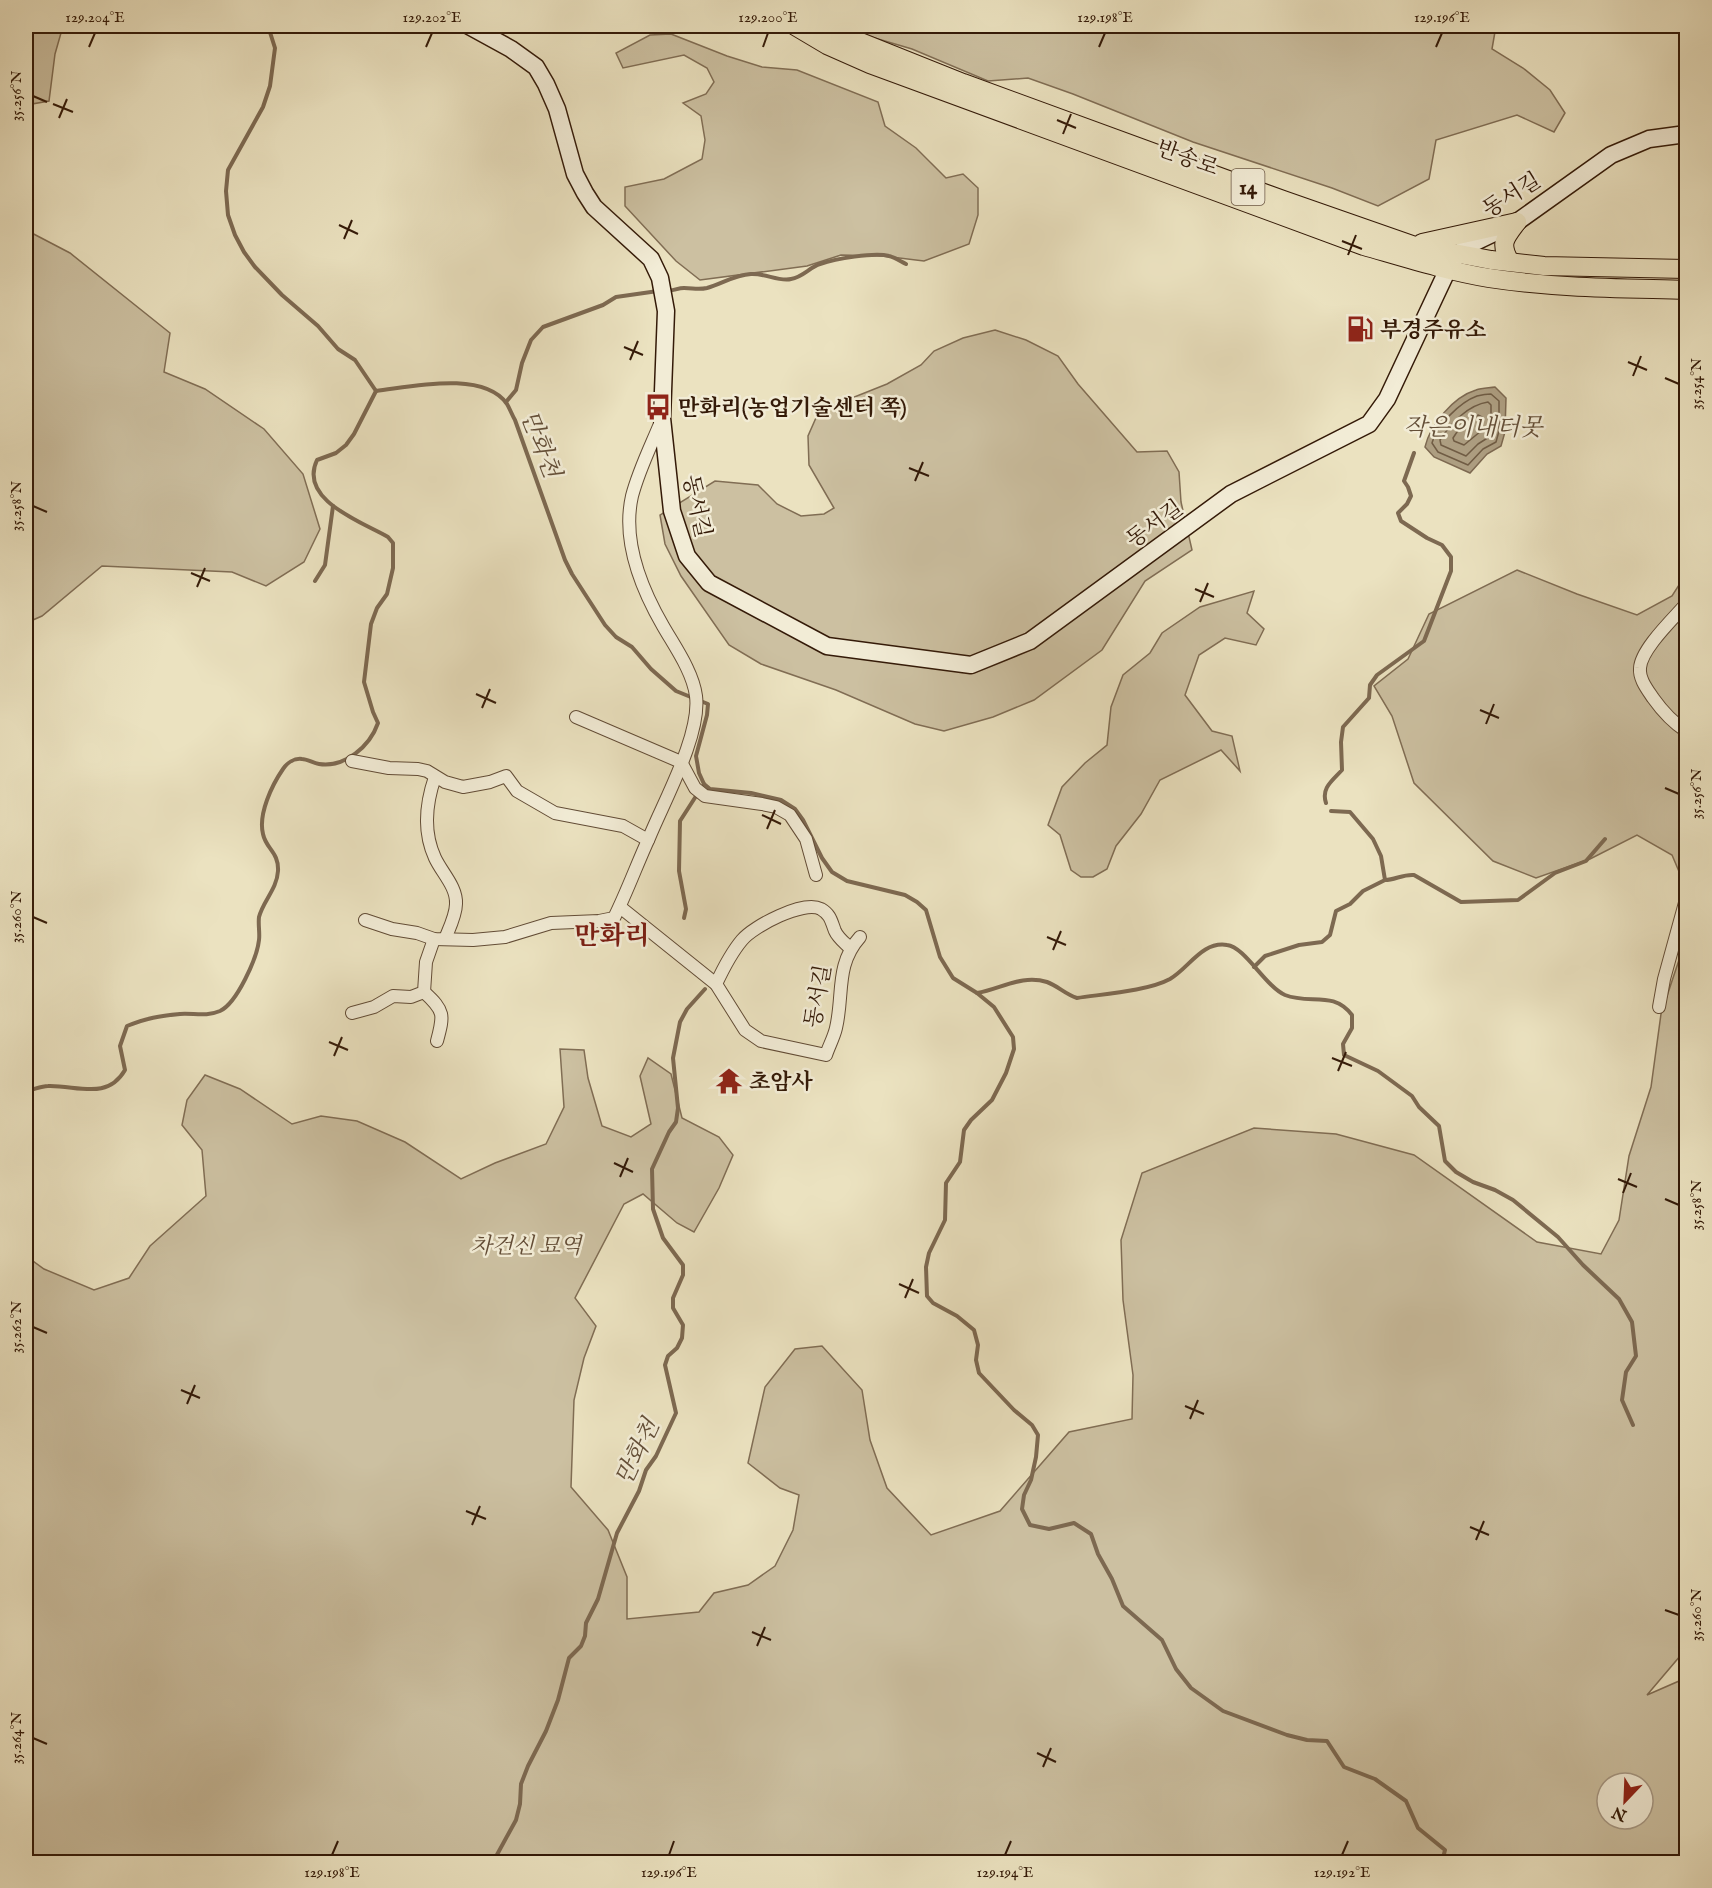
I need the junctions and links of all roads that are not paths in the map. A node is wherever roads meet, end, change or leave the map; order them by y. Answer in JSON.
{"nodes":[{"id":1,"x":469,"y":26,"type":"edge"},
{"id":2,"x":795,"y":26,"type":"edge"},
{"id":3,"x":827,"y":26,"type":"edge"},
{"id":4,"x":1686,"y":134,"type":"edge"},
{"id":5,"x":1517,"y":222,"type":"junction"},
{"id":6,"x":1412,"y":245,"type":"junction"},
{"id":7,"x":1458,"y":254,"type":"junction"},
{"id":8,"x":1510,"y":262,"type":"junction"},
{"id":9,"x":1448,"y":269,"type":"junction"},
{"id":10,"x":1686,"y":269,"type":"edge"},
{"id":11,"x":1686,"y":290,"type":"edge"},
{"id":12,"x":662,"y":418,"type":"junction"},
{"id":13,"x":648,"y":453,"type":"junction"},
{"id":14,"x":666,"y":454,"type":"junction"},
{"id":15,"x":1686,"y":604,"type":"edge"},
{"id":16,"x":576,"y":717,"type":"dead end"},
{"id":17,"x":1686,"y":731,"type":"edge"},
{"id":18,"x":352,"y":761,"type":"dead end"},
{"id":19,"x":681,"y":762,"type":"junction"},
{"id":20,"x":435,"y":777,"type":"junction"},
{"id":21,"x":648,"y":840,"type":"junction"},
{"id":22,"x":816,"y":875,"type":"dead end"},
{"id":23,"x":1686,"y":899,"type":"edge"},
{"id":24,"x":620,"y":907,"type":"junction"},
{"id":25,"x":365,"y":920,"type":"dead end"},
{"id":26,"x":861,"y":937,"type":"dead end"},
{"id":27,"x":440,"y":939,"type":"junction"},
{"id":28,"x":850,"y":948,"type":"junction"},
{"id":29,"x":716,"y":984,"type":"junction"},
{"id":30,"x":424,"y":992,"type":"junction"},
{"id":31,"x":1659,"y":1007,"type":"dead end"},
{"id":32,"x":352,"y":1013,"type":"dead end"},
{"id":33,"x":437,"y":1041,"type":"dead end"}],
"edges":[{"from":1,"to":12,"type":"street","name":"동서길"},
{"from":2,"to":9,"type":"main road","name":"반송로","number":"14"},
{"from":3,"to":6,"type":"main road","name":"반송로","number":"14"},
{"from":4,"to":5,"type":"street","name":"동서길"},
{"from":5,"to":6,"type":"main road"},
{"from":5,"to":7,"type":"street","name":"동서길"},
{"from":5,"to":8,"type":"main road"},
{"from":6,"to":7,"type":"main road","name":"반송로","number":"14"},
{"from":7,"to":8,"type":"main road","name":"반송로","number":"14"},
{"from":7,"to":9,"type":"street","name":"동서길"},
{"from":8,"to":10,"type":"main road","name":"반송로","number":"14"},
{"from":9,"to":11,"type":"main road","name":"반송로","number":"14"},
{"from":9,"to":14,"type":"street","name":"동서길"},
{"from":12,"to":13,"type":"street","name":"동서길"},
{"from":12,"to":14,"type":"street","name":"동서길"},
{"from":13,"to":14,"type":"street"},
{"from":13,"to":19,"type":"street","name":"동서길"},
{"from":15,"to":17,"type":"street"},
{"from":16,"to":19,"type":"street"},
{"from":18,"to":20,"type":"street"},
{"from":19,"to":21,"type":"street","name":"동서길"},
{"from":19,"to":22,"type":"street"},
{"from":20,"to":21,"type":"street"},
{"from":20,"to":27,"type":"street"},
{"from":21,"to":24,"type":"street","name":"동서길"},
{"from":23,"to":31,"type":"street"},
{"from":24,"to":27,"type":"street"},
{"from":24,"to":29,"type":"street","name":"동서길"},
{"from":25,"to":27,"type":"street"},
{"from":26,"to":28,"type":"street","name":"동서길"},
{"from":27,"to":30,"type":"street"},
{"from":28,"to":29,"type":"street","name":"동서길"},
{"from":28,"to":29,"type":"street","name":"동서길"},
{"from":30,"to":32,"type":"street"},
{"from":30,"to":33,"type":"street"}]}
